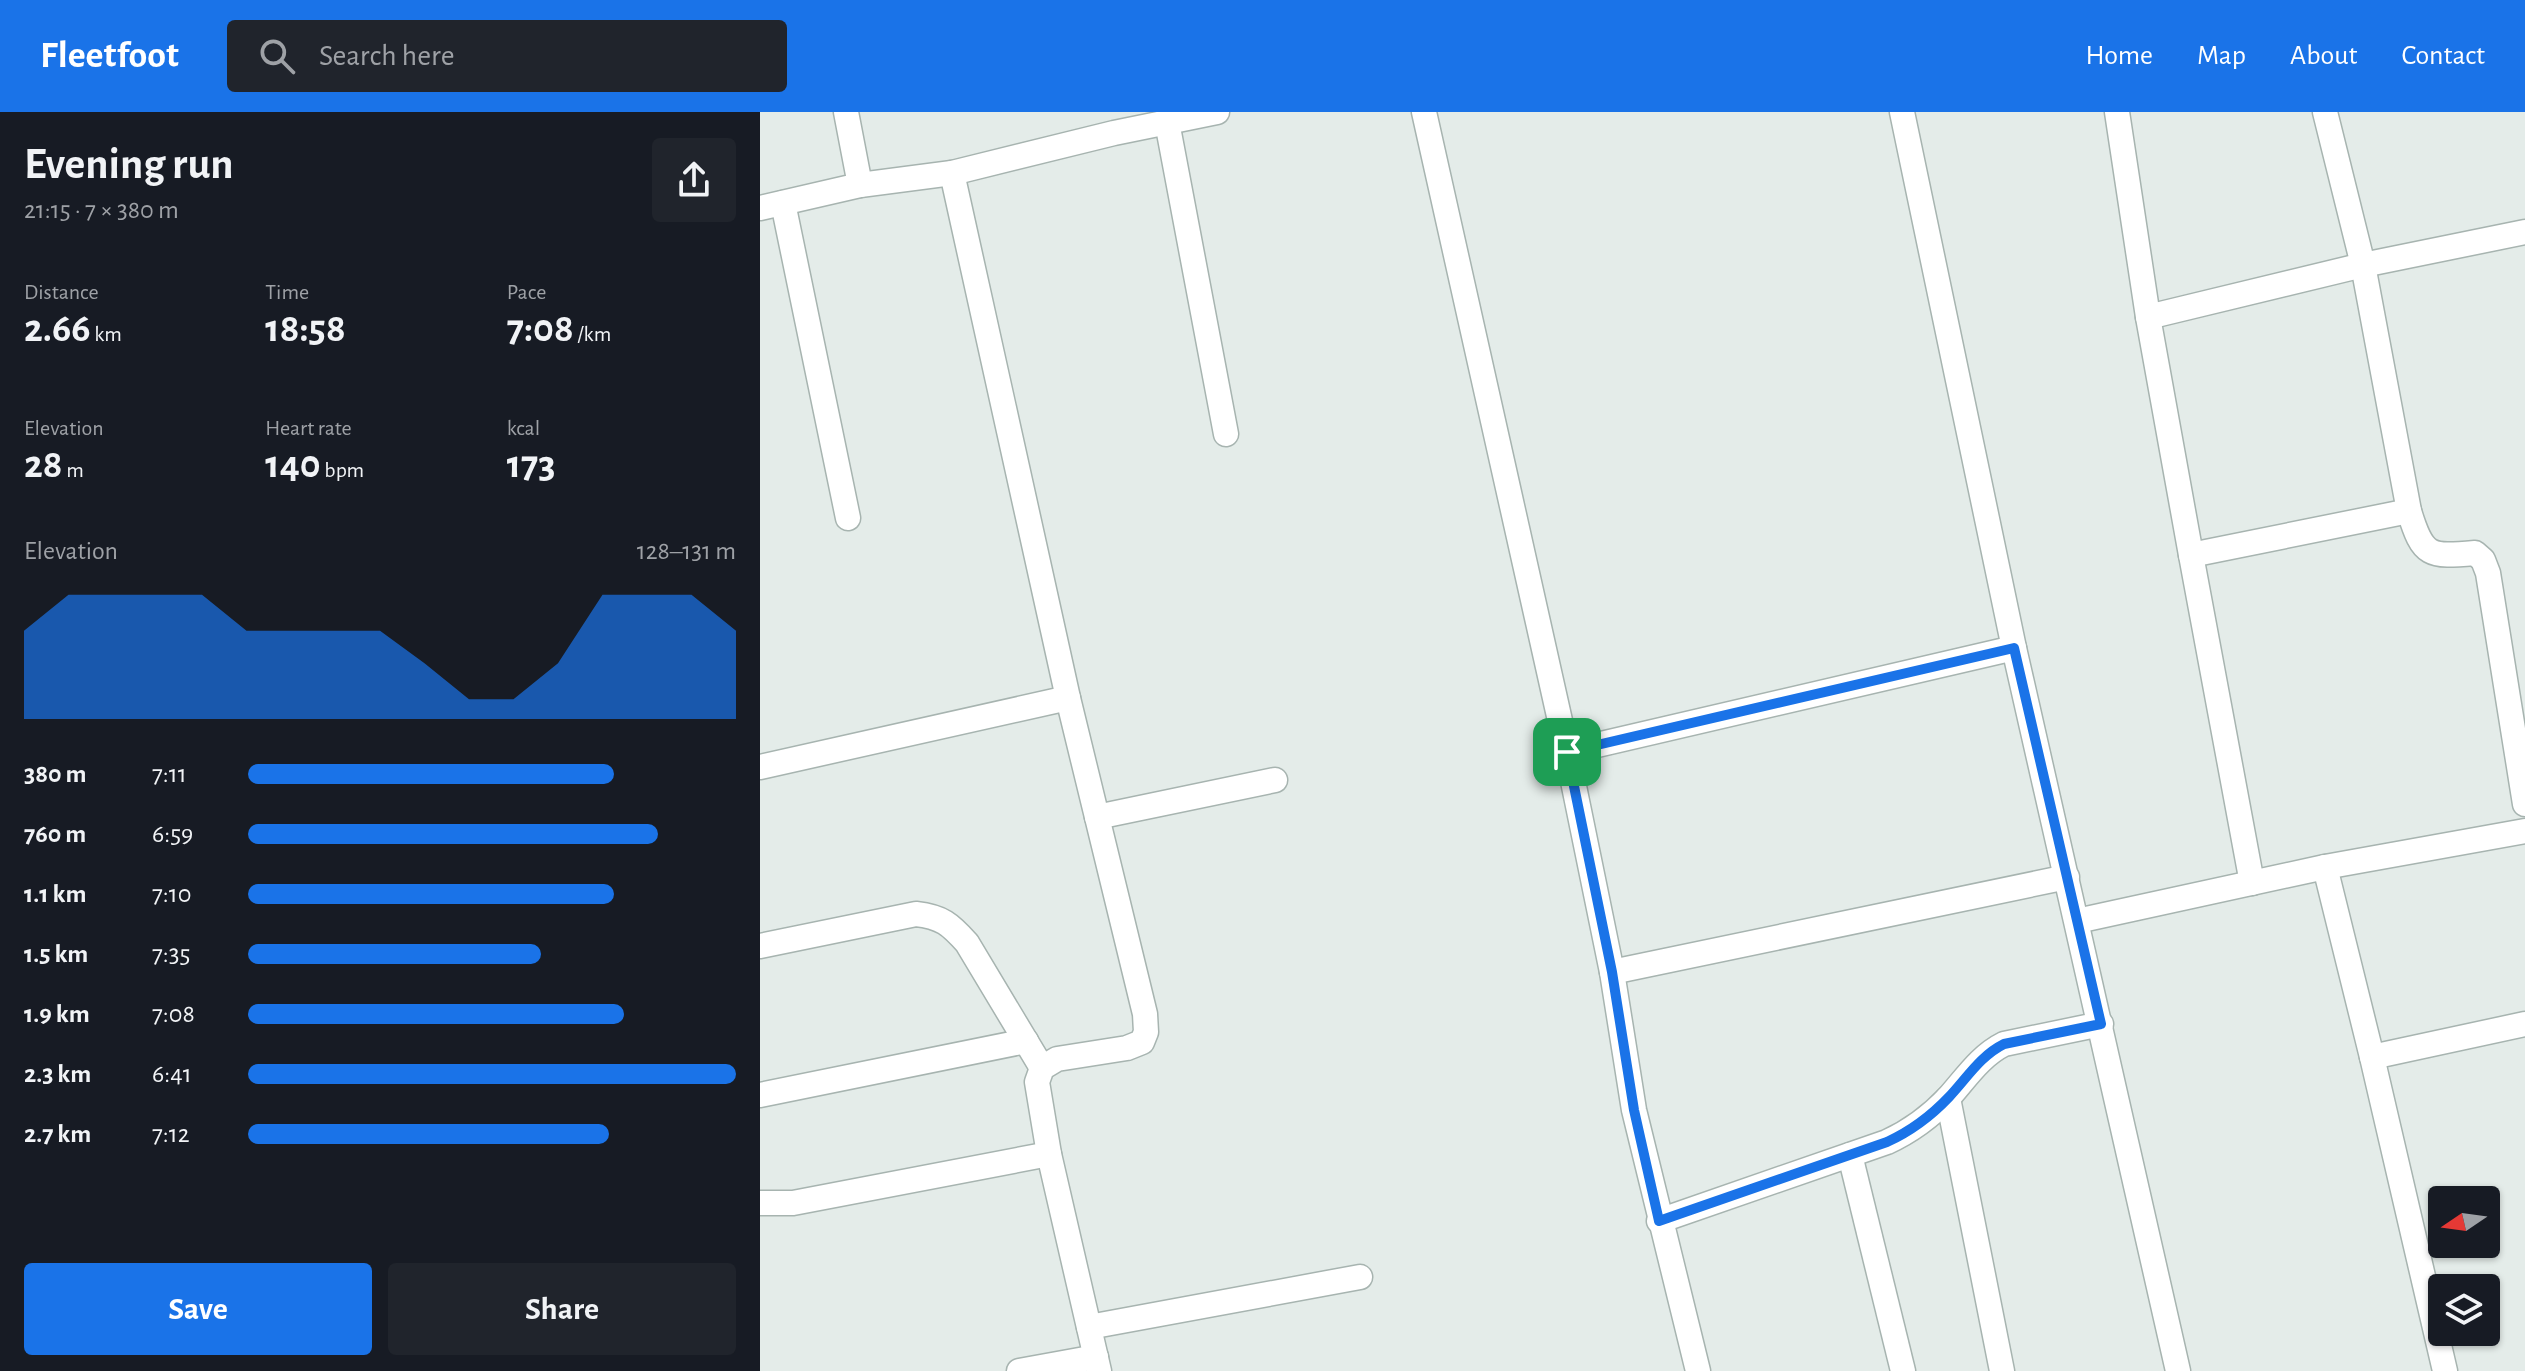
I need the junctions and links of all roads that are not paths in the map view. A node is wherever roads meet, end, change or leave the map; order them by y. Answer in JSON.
{"nodes":[{"id":1,"x":846,"y":112,"type":"edge"},
{"id":2,"x":1217,"y":112,"type":"edge"},
{"id":3,"x":1424,"y":112,"type":"edge"},
{"id":4,"x":1902,"y":112,"type":"edge"},
{"id":5,"x":2117,"y":112,"type":"edge"},
{"id":6,"x":2325,"y":112,"type":"edge"},
{"id":7,"x":1112,"y":122,"type":"edge"},
{"id":8,"x":1167,"y":122,"type":"junction"},
{"id":9,"x":952,"y":173,"type":"junction"},
{"id":10,"x":860,"y":185,"type":"junction"},
{"id":11,"x":771,"y":205,"type":"edge"},
{"id":12,"x":2525,"y":232,"type":"edge"},
{"id":13,"x":2363,"y":265,"type":"junction"},
{"id":14,"x":2148,"y":317,"type":"junction"},
{"id":15,"x":1226,"y":434,"type":"dead end"},
{"id":16,"x":2409,"y":511,"type":"junction"},
{"id":17,"x":848,"y":518,"type":"dead end"},
{"id":18,"x":2191,"y":555,"type":"junction"},
{"id":19,"x":2014,"y":648,"type":"junction"},
{"id":20,"x":1068,"y":698,"type":"junction"},
{"id":21,"x":1567,"y":752,"type":"junction"},
{"id":22,"x":760,"y":767,"type":"edge"},
{"id":23,"x":1275,"y":780,"type":"dead end"},
{"id":24,"x":2525,"y":804,"type":"edge"},
{"id":25,"x":1097,"y":817,"type":"junction"},
{"id":26,"x":2525,"y":831,"type":"edge"},
{"id":27,"x":2325,"y":867,"type":"junction"},
{"id":28,"x":2067,"y":877,"type":"junction"},
{"id":29,"x":2252,"y":883,"type":"junction"},
{"id":30,"x":2077,"y":921,"type":"junction"},
{"id":31,"x":760,"y":946,"type":"edge"},
{"id":32,"x":1612,"y":972,"type":"junction"},
{"id":33,"x":2101,"y":1024,"type":"junction"},
{"id":34,"x":2525,"y":1024,"type":"edge"},
{"id":35,"x":1026,"y":1041,"type":"junction"},
{"id":36,"x":2372,"y":1057,"type":"junction"},
{"id":37,"x":1042,"y":1068,"type":"junction"},
{"id":38,"x":760,"y":1095,"type":"edge"},
{"id":39,"x":1948,"y":1098,"type":"junction"},
{"id":40,"x":1049,"y":1154,"type":"junction"},
{"id":41,"x":1850,"y":1155,"type":"junction"},
{"id":42,"x":760,"y":1203,"type":"edge"},
{"id":43,"x":1659,"y":1221,"type":"junction"},
{"id":44,"x":1360,"y":1277,"type":"dead end"},
{"id":45,"x":1089,"y":1327,"type":"junction"},
{"id":46,"x":1098,"y":1364,"type":"edge"},
{"id":47,"x":1019,"y":1371,"type":"edge"},
{"id":48,"x":1698,"y":1371,"type":"edge"},
{"id":49,"x":1903,"y":1371,"type":"edge"},
{"id":50,"x":2002,"y":1371,"type":"edge"},
{"id":51,"x":2178,"y":1371,"type":"edge"},
{"id":52,"x":2445,"y":1371,"type":"edge"}],
"edges":[{"from":1,"to":10,"type":"street"},
{"from":2,"to":8,"type":"street"},
{"from":3,"to":21,"type":"street"},
{"from":4,"to":19,"type":"street"},
{"from":5,"to":14,"type":"street"},
{"from":6,"to":13,"type":"street"},
{"from":7,"to":8,"type":"street"},
{"from":7,"to":9,"type":"street"},
{"from":8,"to":15,"type":"street"},
{"from":9,"to":10,"type":"street"},
{"from":9,"to":20,"type":"street"},
{"from":10,"to":11,"type":"street"},
{"from":11,"to":17,"type":"street"},
{"from":12,"to":13,"type":"street"},
{"from":13,"to":14,"type":"street"},
{"from":13,"to":16,"type":"street"},
{"from":14,"to":18,"type":"street"},
{"from":16,"to":18,"type":"street"},
{"from":16,"to":24,"type":"street"},
{"from":18,"to":29,"type":"street"},
{"from":19,"to":21,"type":"street"},
{"from":19,"to":28,"type":"street"},
{"from":20,"to":22,"type":"street"},
{"from":20,"to":25,"type":"street"},
{"from":21,"to":32,"type":"street"},
{"from":23,"to":25,"type":"street"},
{"from":25,"to":37,"type":"street"},
{"from":26,"to":27,"type":"street"},
{"from":27,"to":29,"type":"street"},
{"from":27,"to":36,"type":"street"},
{"from":28,"to":30,"type":"street"},
{"from":28,"to":32,"type":"street"},
{"from":29,"to":30,"type":"street"},
{"from":30,"to":33,"type":"street"},
{"from":31,"to":35,"type":"street"},
{"from":32,"to":43,"type":"street"},
{"from":33,"to":39,"type":"street"},
{"from":33,"to":51,"type":"street"},
{"from":34,"to":36,"type":"street"},
{"from":35,"to":37,"type":"street"},
{"from":35,"to":38,"type":"street"},
{"from":36,"to":52,"type":"street"},
{"from":37,"to":40,"type":"street"},
{"from":39,"to":41,"type":"street"},
{"from":39,"to":50,"type":"street"},
{"from":40,"to":42,"type":"street"},
{"from":40,"to":45,"type":"street"},
{"from":41,"to":43,"type":"street"},
{"from":41,"to":49,"type":"street"},
{"from":43,"to":48,"type":"street"},
{"from":44,"to":45,"type":"street"},
{"from":45,"to":46,"type":"street"},
{"from":46,"to":47,"type":"street"}]}
